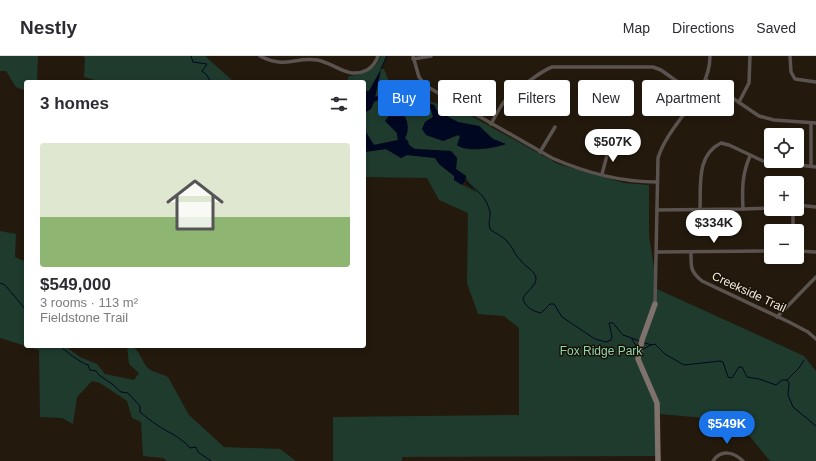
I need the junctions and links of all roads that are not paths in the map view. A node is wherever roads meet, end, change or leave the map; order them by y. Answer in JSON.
{"nodes":[{"id":1,"x":260,"y":56,"type":"edge"},
{"id":2,"x":378,"y":56,"type":"edge"},
{"id":3,"x":431,"y":56,"type":"edge"},
{"id":4,"x":710,"y":56,"type":"edge"},
{"id":5,"x":750,"y":56,"type":"edge"},
{"id":6,"x":790,"y":56,"type":"edge"},
{"id":7,"x":413,"y":58,"type":"edge"},
{"id":8,"x":675,"y":80,"type":"edge"},
{"id":9,"x":706,"y":80,"type":"edge"},
{"id":10,"x":816,"y":82,"type":"edge"},
{"id":11,"x":734,"y":99,"type":"edge"},
{"id":12,"x":739,"y":102,"type":"junction"},
{"id":13,"x":682,"y":116,"type":"edge"},
{"id":14,"x":811,"y":122,"type":"junction"},
{"id":15,"x":816,"y":123,"type":"edge"},
{"id":16,"x":491,"y":124,"type":"junction"},
{"id":17,"x":555,"y":127,"type":"dead end"},
{"id":18,"x":609,"y":148,"type":"dead end"},
{"id":19,"x":540,"y":152,"type":"junction"},
{"id":20,"x":750,"y":156,"type":"junction"},
{"id":21,"x":814,"y":166,"type":"edge"},
{"id":22,"x":602,"y":174,"type":"junction"},
{"id":23,"x":657,"y":182,"type":"junction"},
{"id":24,"x":804,"y":206,"type":"edge"},
{"id":25,"x":816,"y":207,"type":"edge"},
{"id":26,"x":764,"y":208,"type":"edge"},
{"id":27,"x":700,"y":209,"type":"junction"},
{"id":28,"x":743,"y":209,"type":"junction"},
{"id":29,"x":657,"y":210,"type":"junction"},
{"id":30,"x":764,"y":251,"type":"edge"},
{"id":31,"x":804,"y":251,"type":"edge"},
{"id":32,"x":656,"y":252,"type":"junction"},
{"id":33,"x":691,"y":252,"type":"junction"},
{"id":34,"x":816,"y":252,"type":"edge"},
{"id":35,"x":816,"y":277,"type":"edge"},
{"id":36,"x":655,"y":304,"type":"joint"},
{"id":37,"x":777,"y":317,"type":"junction"},
{"id":38,"x":816,"y":339,"type":"edge"},
{"id":39,"x":658,"y":461,"type":"edge"},
{"id":40,"x":713,"y":461,"type":"edge"},
{"id":41,"x":743,"y":461,"type":"edge"}],
"edges":[{"from":1,"to":2,"type":"street"},
{"from":3,"to":7,"type":"street"},
{"from":4,"to":9,"type":"street"},
{"from":5,"to":12,"type":"street"},
{"from":6,"to":10,"type":"street"},
{"from":7,"to":16,"type":"street"},
{"from":8,"to":16,"type":"street"},
{"from":11,"to":12,"type":"street"},
{"from":12,"to":14,"type":"street"},
{"from":13,"to":23,"type":"street"},
{"from":14,"to":15,"type":"street"},
{"from":14,"to":21,"type":"street"},
{"from":16,"to":19,"type":"street"},
{"from":17,"to":19,"type":"street"},
{"from":18,"to":22,"type":"street"},
{"from":19,"to":22,"type":"street"},
{"from":20,"to":21,"type":"street"},
{"from":20,"to":27,"type":"street"},
{"from":20,"to":28,"type":"street"},
{"from":22,"to":23,"type":"street"},
{"from":23,"to":29,"type":"street"},
{"from":24,"to":25,"type":"street"},
{"from":26,"to":28,"type":"street"},
{"from":27,"to":28,"type":"street"},
{"from":27,"to":29,"type":"street"},
{"from":29,"to":32,"type":"street"},
{"from":30,"to":33,"type":"street"},
{"from":31,"to":34,"type":"street"},
{"from":32,"to":33,"type":"street"},
{"from":32,"to":36,"type":"street"},
{"from":33,"to":37,"type":"street","name":"Creekside Trail"},
{"from":35,"to":37,"type":"street"},
{"from":36,"to":39,"type":"street"},
{"from":37,"to":38,"type":"street","name":"Creekside Trail"},
{"from":40,"to":41,"type":"street"}]}
